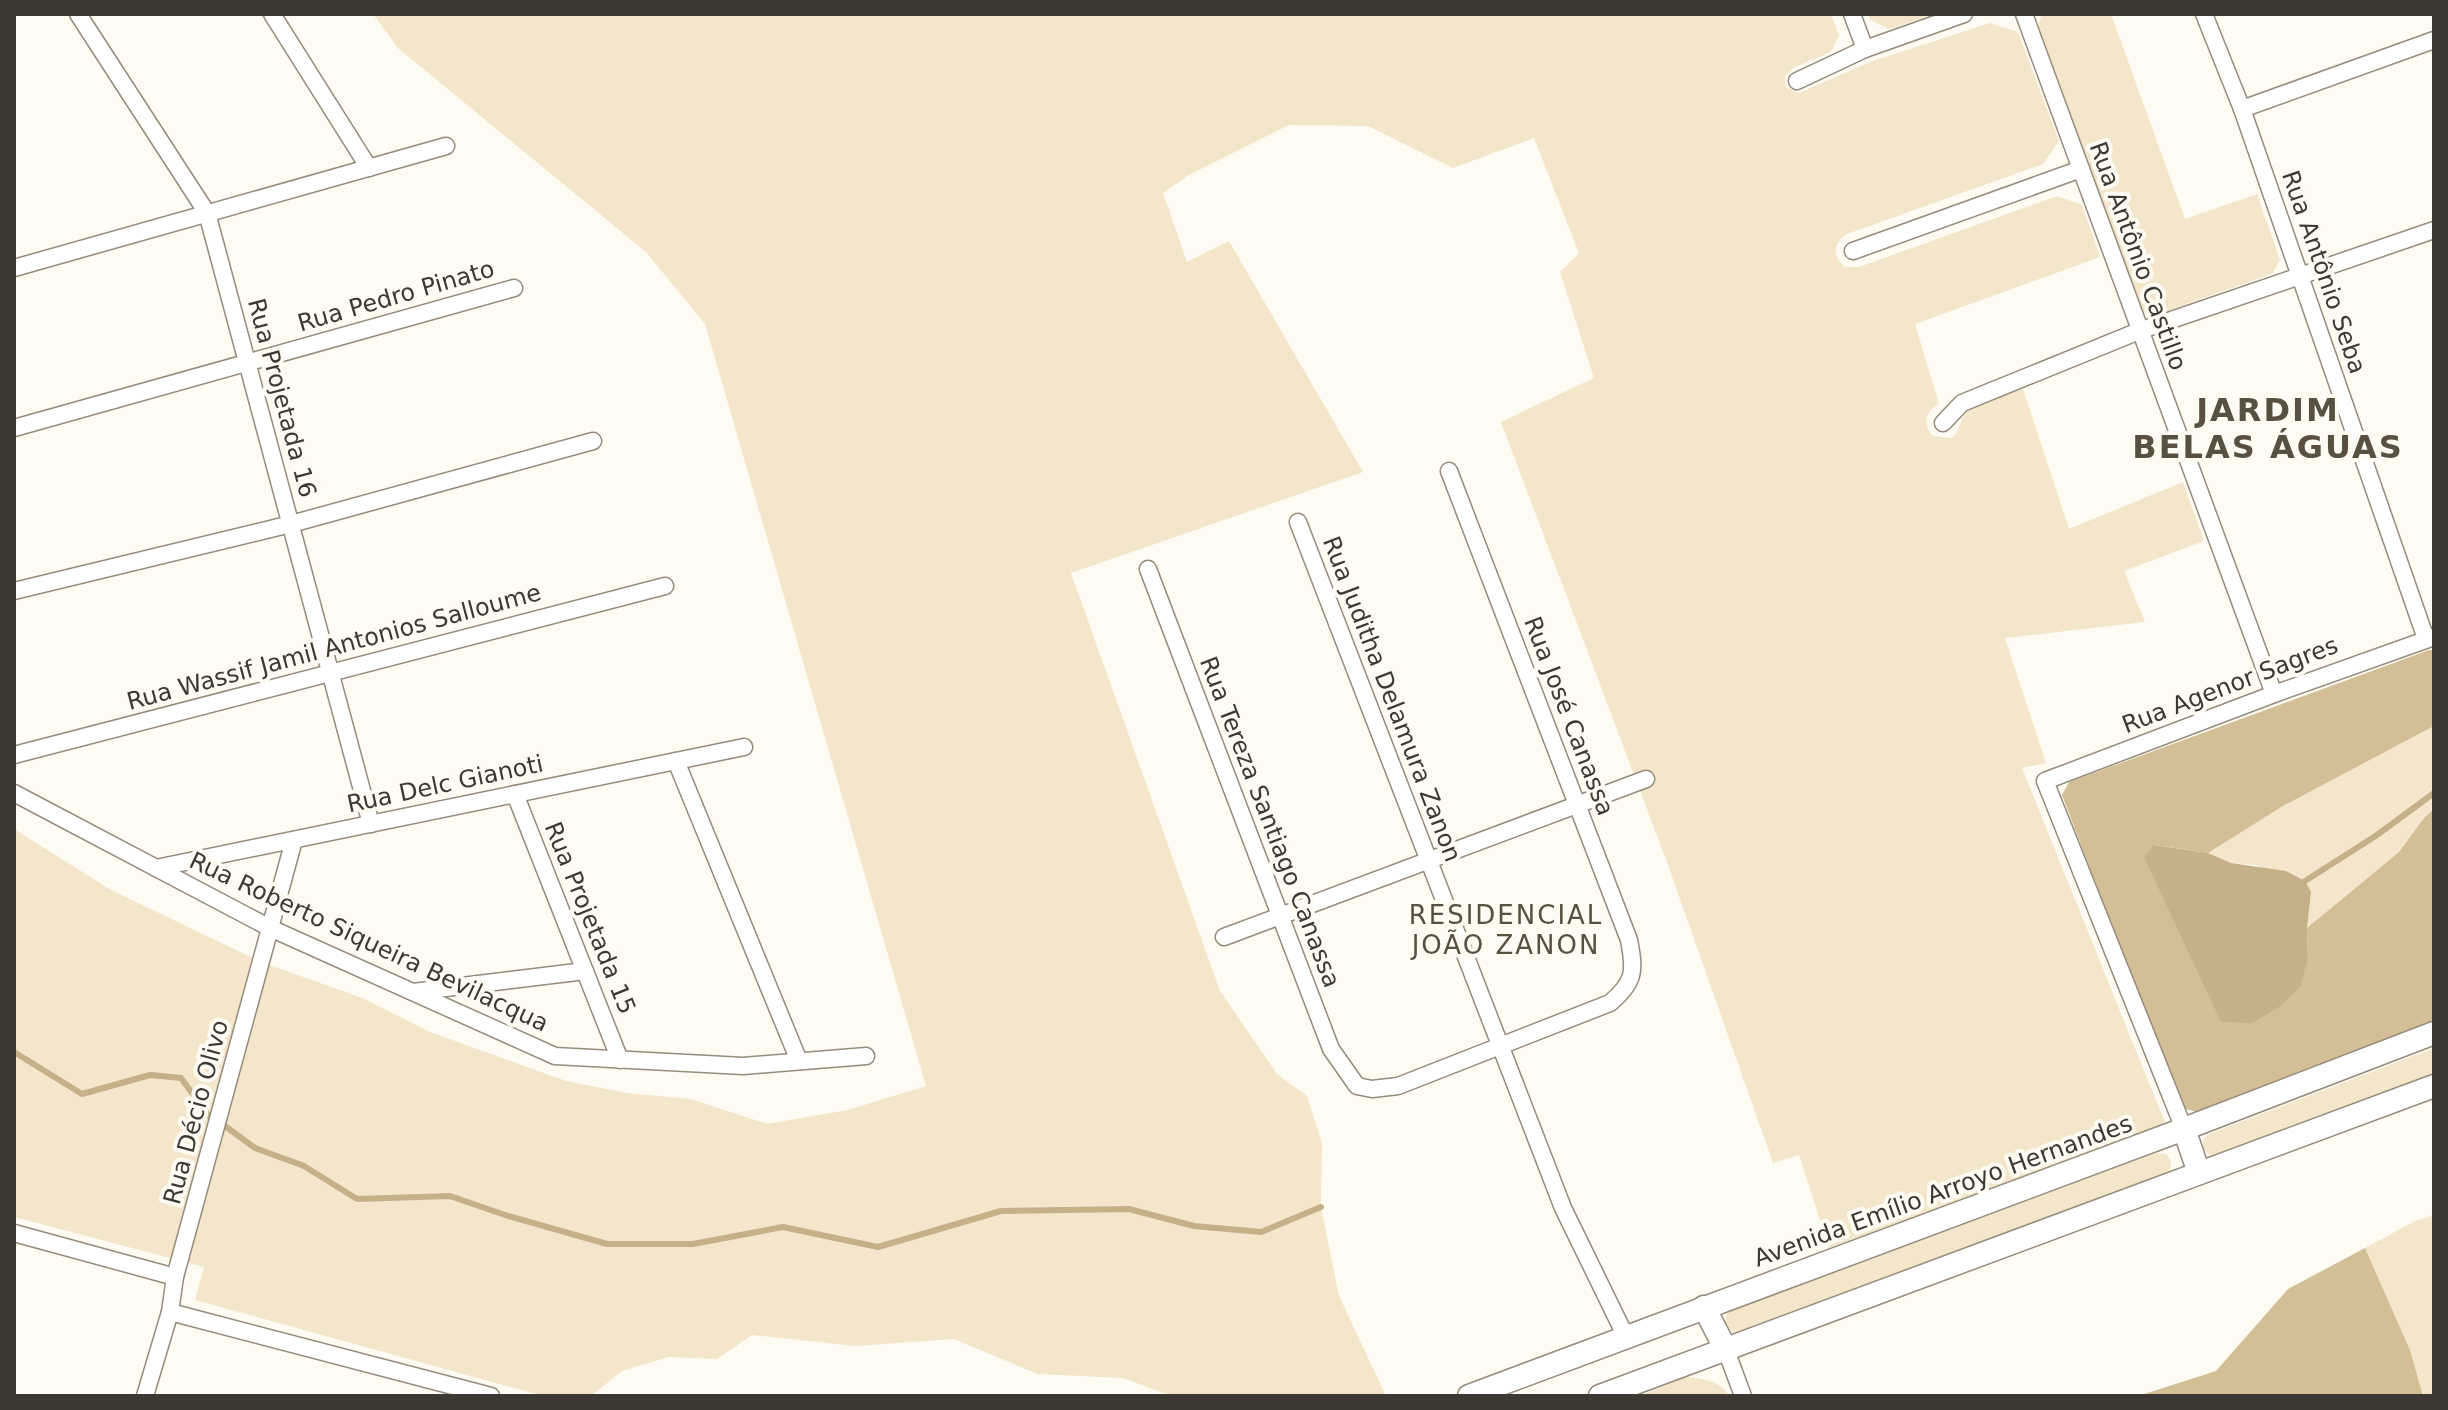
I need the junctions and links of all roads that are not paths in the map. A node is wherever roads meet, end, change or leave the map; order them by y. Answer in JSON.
{"nodes":[{"id":1,"x":78,"y":14,"type":"edge"},
{"id":2,"x":272,"y":14,"type":"edge"},
{"id":3,"x":1852,"y":14,"type":"edge"},
{"id":4,"x":1964,"y":14,"type":"edge"},
{"id":5,"x":2024,"y":14,"type":"edge"},
{"id":6,"x":2204,"y":14,"type":"edge"},
{"id":7,"x":2434,"y":40,"type":"edge"},
{"id":8,"x":1865,"y":49,"type":"junction"},
{"id":9,"x":1797,"y":81,"type":"dead end"},
{"id":10,"x":2242,"y":109,"type":"junction"},
{"id":11,"x":446,"y":146,"type":"dead end"},
{"id":12,"x":369,"y":168,"type":"junction"},
{"id":13,"x":2081,"y":169,"type":"junction"},
{"id":14,"x":207,"y":213,"type":"junction"},
{"id":15,"x":2434,"y":230,"type":"edge"},
{"id":16,"x":1853,"y":251,"type":"dead end"},
{"id":17,"x":14,"y":268,"type":"edge"},
{"id":18,"x":2299,"y":275,"type":"junction"},
{"id":19,"x":514,"y":288,"type":"dead end"},
{"id":20,"x":2139,"y":331,"type":"junction"},
{"id":21,"x":247,"y":362,"type":"junction"},
{"id":22,"x":1943,"y":423,"type":"dead end"},
{"id":23,"x":14,"y":428,"type":"edge"},
{"id":24,"x":593,"y":441,"type":"dead end"},
{"id":25,"x":1449,"y":471,"type":"dead end"},
{"id":26,"x":1298,"y":522,"type":"dead end"},
{"id":27,"x":291,"y":524,"type":"junction"},
{"id":28,"x":1148,"y":569,"type":"dead end"},
{"id":29,"x":665,"y":586,"type":"dead end"},
{"id":30,"x":14,"y":591,"type":"edge"},
{"id":31,"x":2430,"y":638,"type":"edge"},
{"id":32,"x":330,"y":673,"type":"junction"},
{"id":33,"x":2274,"y":694,"type":"junction"},
{"id":34,"x":744,"y":747,"type":"dead end"},
{"id":35,"x":14,"y":755,"type":"edge"},
{"id":36,"x":676,"y":761,"type":"junction"},
{"id":37,"x":1646,"y":779,"type":"dead end"},
{"id":38,"x":14,"y":793,"type":"edge"},
{"id":39,"x":515,"y":794,"type":"junction"},
{"id":40,"x":1577,"y":805,"type":"junction"},
{"id":41,"x":371,"y":824,"type":"junction"},
{"id":42,"x":294,"y":840,"type":"junction"},
{"id":43,"x":1429,"y":861,"type":"junction"},
{"id":44,"x":156,"y":868,"type":"junction"},
{"id":45,"x":1280,"y":916,"type":"junction"},
{"id":46,"x":270,"y":928,"type":"junction"},
{"id":47,"x":1224,"y":937,"type":"dead end"},
{"id":48,"x":585,"y":971,"type":"junction"},
{"id":49,"x":413,"y":992,"type":"junction"},
{"id":50,"x":2434,"y":1033,"type":"edge"},
{"id":51,"x":1500,"y":1046,"type":"junction"},
{"id":52,"x":866,"y":1056,"type":"dead end"},
{"id":53,"x":620,"y":1060,"type":"junction"},
{"id":54,"x":799,"y":1061,"type":"junction"},
{"id":55,"x":2434,"y":1086,"type":"edge"},
{"id":56,"x":2184,"y":1129,"type":"junction"},
{"id":57,"x":2199,"y":1173,"type":"junction"},
{"id":58,"x":14,"y":1233,"type":"edge"},
{"id":59,"x":175,"y":1277,"type":"junction"},
{"id":60,"x":1704,"y":1307,"type":"junction"},
{"id":61,"x":170,"y":1312,"type":"junction"},
{"id":62,"x":1626,"y":1337,"type":"junction"},
{"id":63,"x":1726,"y":1350,"type":"junction"},
{"id":64,"x":145,"y":1396,"type":"edge"},
{"id":65,"x":491,"y":1396,"type":"edge"},
{"id":66,"x":1469,"y":1396,"type":"edge"},
{"id":67,"x":1600,"y":1396,"type":"edge"},
{"id":68,"x":1743,"y":1396,"type":"edge"}],
"edges":[{"from":1,"to":14,"type":"street","name":"Rua Projetada 16"},
{"from":2,"to":12,"type":"street"},
{"from":3,"to":8,"type":"street"},
{"from":4,"to":8,"type":"street"},
{"from":5,"to":13,"type":"street","name":"Rua Antônio Castillo"},
{"from":6,"to":10,"type":"street","name":"Rua Antônio Seba"},
{"from":7,"to":10,"type":"street"},
{"from":8,"to":9,"type":"street"},
{"from":10,"to":18,"type":"street","name":"Rua Antônio Seba"},
{"from":11,"to":12,"type":"street"},
{"from":12,"to":14,"type":"street"},
{"from":13,"to":16,"type":"street"},
{"from":13,"to":20,"type":"street","name":"Rua Antônio Castillo"},
{"from":14,"to":17,"type":"street"},
{"from":14,"to":21,"type":"street","name":"Rua Projetada 16"},
{"from":15,"to":18,"type":"street"},
{"from":18,"to":20,"type":"street"},
{"from":18,"to":31,"type":"street","name":"Rua Antônio Seba"},
{"from":19,"to":21,"type":"street","name":"Rua Pedro Pinato"},
{"from":20,"to":22,"type":"street"},
{"from":20,"to":33,"type":"street","name":"Rua Antônio Castillo"},
{"from":21,"to":23,"type":"street","name":"Rua Pedro Pinato"},
{"from":21,"to":27,"type":"street","name":"Rua Projetada 16"},
{"from":24,"to":27,"type":"street"},
{"from":25,"to":40,"type":"street","name":"Rua José Canassa"},
{"from":26,"to":43,"type":"street","name":"Rua Juditha Delamura Zanon"},
{"from":27,"to":30,"type":"street"},
{"from":27,"to":32,"type":"street","name":"Rua Projetada 16"},
{"from":28,"to":45,"type":"street","name":"Rua Tereza Santiago Canassa"},
{"from":29,"to":32,"type":"street","name":"Rua Wassif Jamil Antonios Salloume"},
{"from":31,"to":33,"type":"street","name":"Rua Agenor Sagres"},
{"from":32,"to":35,"type":"street","name":"Rua Wassif Jamil Antonios Salloume"},
{"from":32,"to":41,"type":"street","name":"Rua Projetada 16"},
{"from":33,"to":56,"type":"street","name":"Rua Agenor Sagres"},
{"from":34,"to":36,"type":"street","name":"Rua Delc Gianoti"},
{"from":36,"to":39,"type":"street","name":"Rua Delc Gianoti"},
{"from":36,"to":54,"type":"street"},
{"from":37,"to":40,"type":"street"},
{"from":38,"to":44,"type":"street","name":"Rua Roberto Siqueira Bevilacqua"},
{"from":39,"to":41,"type":"street","name":"Rua Delc Gianoti"},
{"from":39,"to":48,"type":"street","name":"Rua Projetada 15"},
{"from":40,"to":43,"type":"street"},
{"from":40,"to":51,"type":"street","name":"Rua José Canassa"},
{"from":41,"to":42,"type":"street","name":"Rua Delc Gianoti"},
{"from":42,"to":44,"type":"street","name":"Rua Delc Gianoti"},
{"from":42,"to":46,"type":"street","name":"Rua Décio Olivo"},
{"from":43,"to":45,"type":"street"},
{"from":43,"to":51,"type":"street","name":"Rua Juditha Delamura Zanon"},
{"from":44,"to":46,"type":"street","name":"Rua Roberto Siqueira Bevilacqua"},
{"from":45,"to":47,"type":"street"},
{"from":45,"to":51,"type":"street","name":"Rua Tereza Santiago Canassa"},
{"from":46,"to":49,"type":"street","name":"Rua Roberto Siqueira Bevilacqua"},
{"from":46,"to":59,"type":"street","name":"Rua Décio Olivo"},
{"from":48,"to":49,"type":"street"},
{"from":48,"to":53,"type":"street","name":"Rua Projetada 15"},
{"from":49,"to":53,"type":"street","name":"Rua Roberto Siqueira Bevilacqua"},
{"from":50,"to":56,"type":"main road","name":"Avenida Emílio Arroyo Hernandes"},
{"from":51,"to":62,"type":"street","name":"Rua Juditha Delamura Zanon"},
{"from":52,"to":54,"type":"street","name":"Rua Roberto Siqueira Bevilacqua"},
{"from":53,"to":54,"type":"street","name":"Rua Roberto Siqueira Bevilacqua"},
{"from":55,"to":57,"type":"main road"},
{"from":56,"to":57,"type":"main road"},
{"from":56,"to":60,"type":"main road","name":"Avenida Emílio Arroyo Hernandes"},
{"from":57,"to":63,"type":"main road"},
{"from":58,"to":59,"type":"street"},
{"from":59,"to":61,"type":"street","name":"Rua Décio Olivo"},
{"from":60,"to":62,"type":"main road","name":"Avenida Emílio Arroyo Hernandes"},
{"from":60,"to":63,"type":"main road"},
{"from":61,"to":64,"type":"street","name":"Rua Décio Olivo"},
{"from":61,"to":65,"type":"street"},
{"from":62,"to":66,"type":"main road","name":"Avenida Emílio Arroyo Hernandes"},
{"from":63,"to":67,"type":"main road"},
{"from":63,"to":68,"type":"street"}]}
